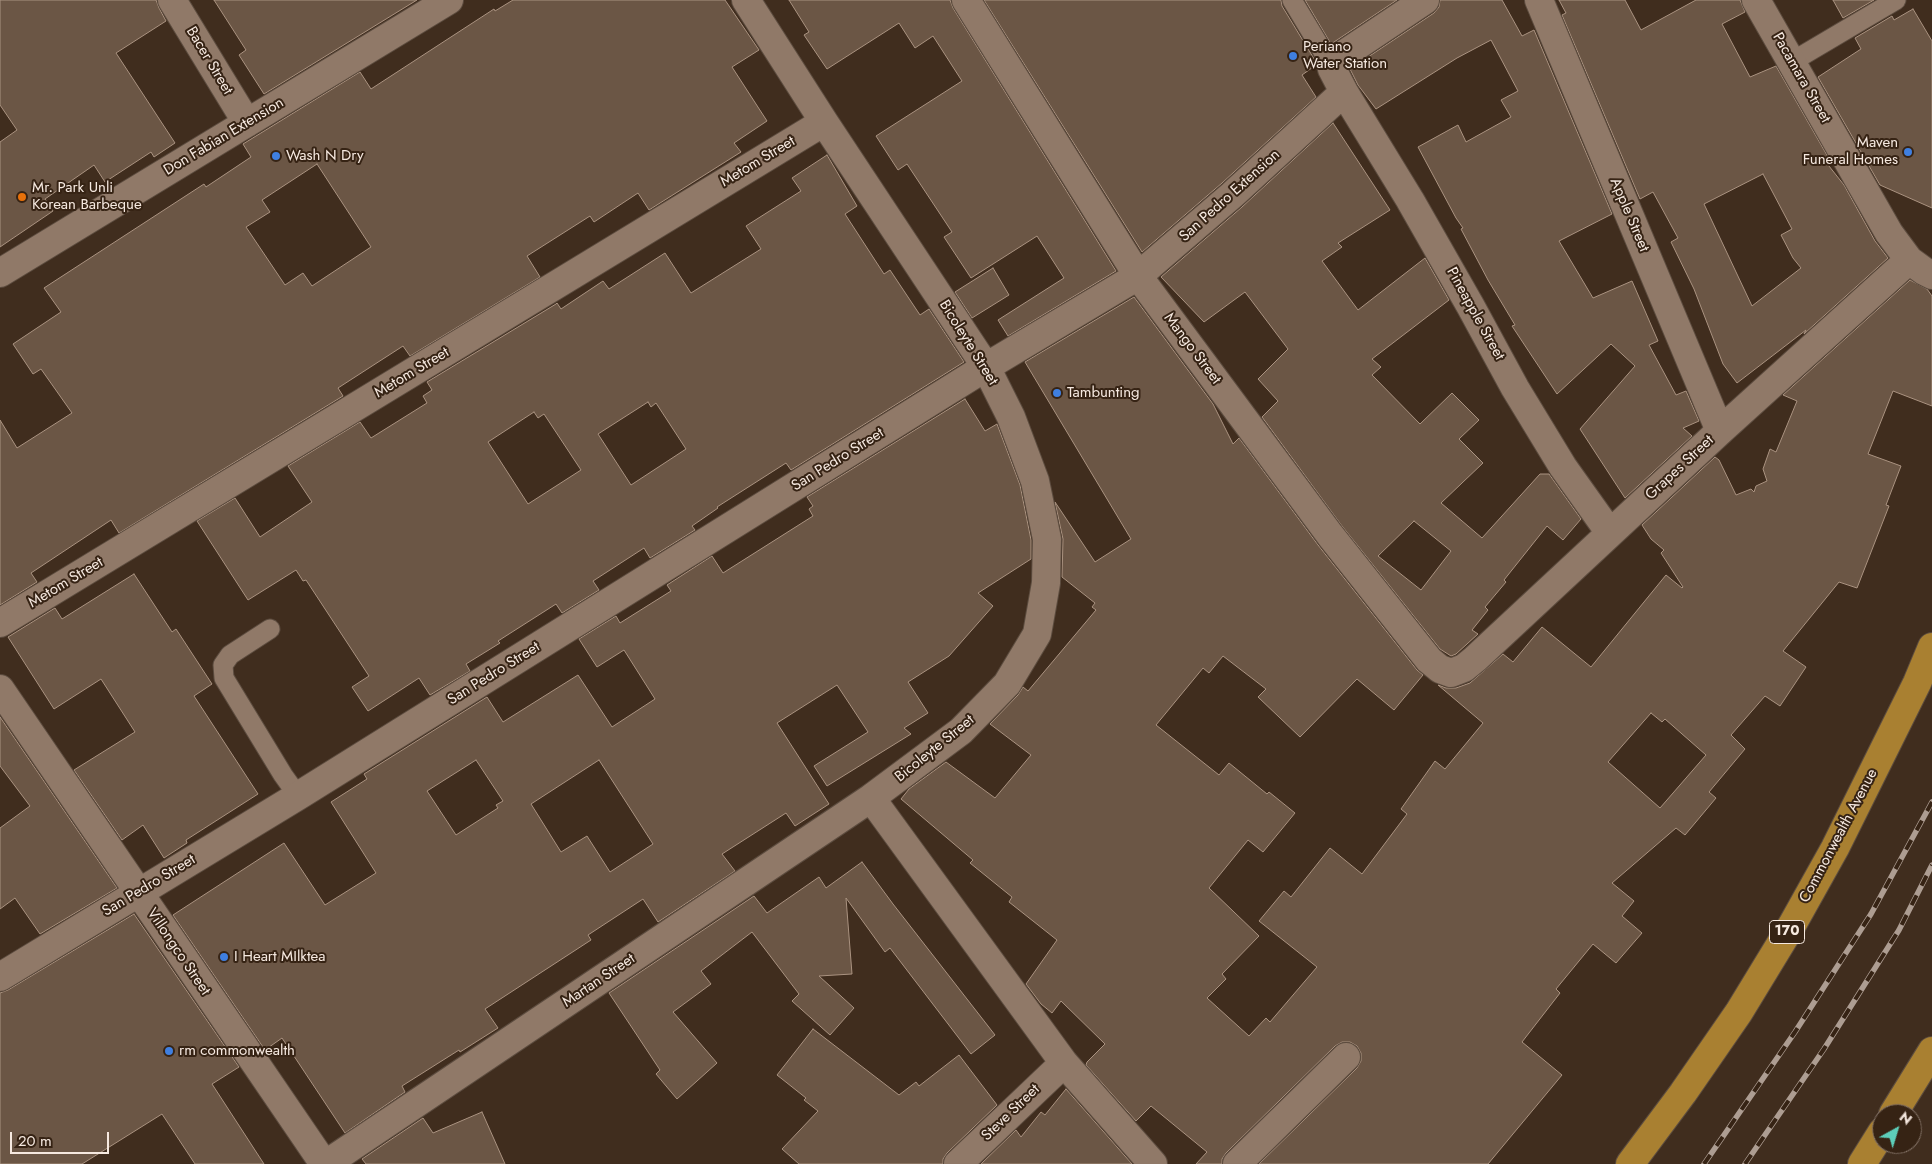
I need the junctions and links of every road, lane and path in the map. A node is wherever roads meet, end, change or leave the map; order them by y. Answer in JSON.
{"nodes":[{"id":1,"x":172,"y":0,"type":"edge"},
{"id":2,"x":449,"y":0,"type":"edge"},
{"id":3,"x":746,"y":0,"type":"edge"},
{"id":4,"x":966,"y":0,"type":"edge"},
{"id":5,"x":1292,"y":0,"type":"edge"},
{"id":6,"x":1425,"y":0,"type":"edge"},
{"id":7,"x":1539,"y":0,"type":"edge"},
{"id":8,"x":1756,"y":0,"type":"edge"},
{"id":9,"x":1896,"y":0,"type":"edge"},
{"id":10,"x":1793,"y":61,"type":"junction"},
{"id":11,"x":1331,"y":65,"type":"junction"},
{"id":12,"x":1344,"y":92,"type":"junction"},
{"id":13,"x":824,"y":122,"type":"junction"},
{"id":14,"x":246,"y":123,"type":"junction"},
{"id":15,"x":1909,"y":260,"type":"junction"},
{"id":16,"x":0,"y":274,"type":"edge"},
{"id":17,"x":1932,"y":275,"type":"edge"},
{"id":18,"x":1138,"y":276,"type":"junction"},
{"id":19,"x":986,"y":367,"type":"junction"},
{"id":20,"x":1720,"y":431,"type":"junction"},
{"id":21,"x":1610,"y":533,"type":"junction"},
{"id":22,"x":0,"y":623,"type":"edge"},
{"id":23,"x":270,"y":629,"type":"dead end"},
{"id":24,"x":1932,"y":647,"type":"edge"},
{"id":25,"x":1451,"y":672,"type":"joint"},
{"id":26,"x":0,"y":689,"type":"edge"},
{"id":27,"x":298,"y":796,"type":"junction"},
{"id":28,"x":871,"y":798,"type":"junction"},
{"id":29,"x":138,"y":893,"type":"junction"},
{"id":30,"x":0,"y":977,"type":"edge"},
{"id":31,"x":1932,"y":1051,"type":"edge"},
{"id":32,"x":1346,"y":1057,"type":"dead end"},
{"id":33,"x":1064,"y":1063,"type":"junction"},
{"id":34,"x":1899,"y":1104,"type":"edge"},
{"id":35,"x":1872,"y":1148,"type":"edge"},
{"id":36,"x":325,"y":1164,"type":"edge"},
{"id":37,"x":958,"y":1164,"type":"edge"},
{"id":38,"x":1154,"y":1164,"type":"edge"},
{"id":39,"x":1237,"y":1164,"type":"edge"},
{"id":40,"x":1630,"y":1164,"type":"edge"},
{"id":41,"x":1862,"y":1164,"type":"edge"}],
"edges":[{"from":1,"to":14,"type":"street","name":"Bacer Street"},
{"from":2,"to":14,"type":"street","name":"Don Fabian Extension"},
{"from":3,"to":13,"type":"street","name":"Bicoleyte Street"},
{"from":4,"to":18,"type":"street","name":"Mango Street"},
{"from":5,"to":11,"type":"lane"},
{"from":6,"to":11,"type":"street"},
{"from":7,"to":20,"type":"street","name":"Apple Street"},
{"from":8,"to":10,"type":"street","name":"Pacamara Street"},
{"from":9,"to":10,"type":"lane"},
{"from":10,"to":15,"type":"street","name":"Pacamara Street"},
{"from":11,"to":12,"type":"street"},
{"from":12,"to":18,"type":"street","name":"San Pedro Extension"},
{"from":12,"to":21,"type":"street","name":"Pineapple Street"},
{"from":13,"to":19,"type":"street","name":"Bicoleyte Street"},
{"from":13,"to":22,"type":"street","name":"Metom Street"},
{"from":14,"to":16,"type":"street","name":"Don Fabian Extension"},
{"from":15,"to":17,"type":"street","name":"Pacamara Street"},
{"from":15,"to":20,"type":"street","name":"Grapes Street"},
{"from":18,"to":19,"type":"street","name":"San Pedro Extension"},
{"from":18,"to":25,"type":"street","name":"Mango Street"},
{"from":19,"to":27,"type":"street","name":"San Pedro Street"},
{"from":19,"to":28,"type":"street","name":"Bicoleyte Street"},
{"from":20,"to":21,"type":"street","name":"Grapes Street"},
{"from":21,"to":25,"type":"street","name":"Grapes Street"},
{"from":23,"to":27,"type":"lane"},
{"from":24,"to":40,"type":"main road","name":"Commonwealth Avenue","number":"170"},
{"from":26,"to":29,"type":"street","name":"Villongco Street"},
{"from":27,"to":29,"type":"street","name":"San Pedro Street"},
{"from":28,"to":33,"type":"street"},
{"from":28,"to":36,"type":"street","name":"Martan Street"},
{"from":29,"to":30,"type":"street","name":"San Pedro Street"},
{"from":29,"to":36,"type":"street","name":"Villongco Street"},
{"from":31,"to":34,"type":"main road"},
{"from":32,"to":39,"type":"street"},
{"from":33,"to":37,"type":"street","name":"Steve Street"},
{"from":33,"to":38,"type":"street"},
{"from":35,"to":41,"type":"main road"}]}
